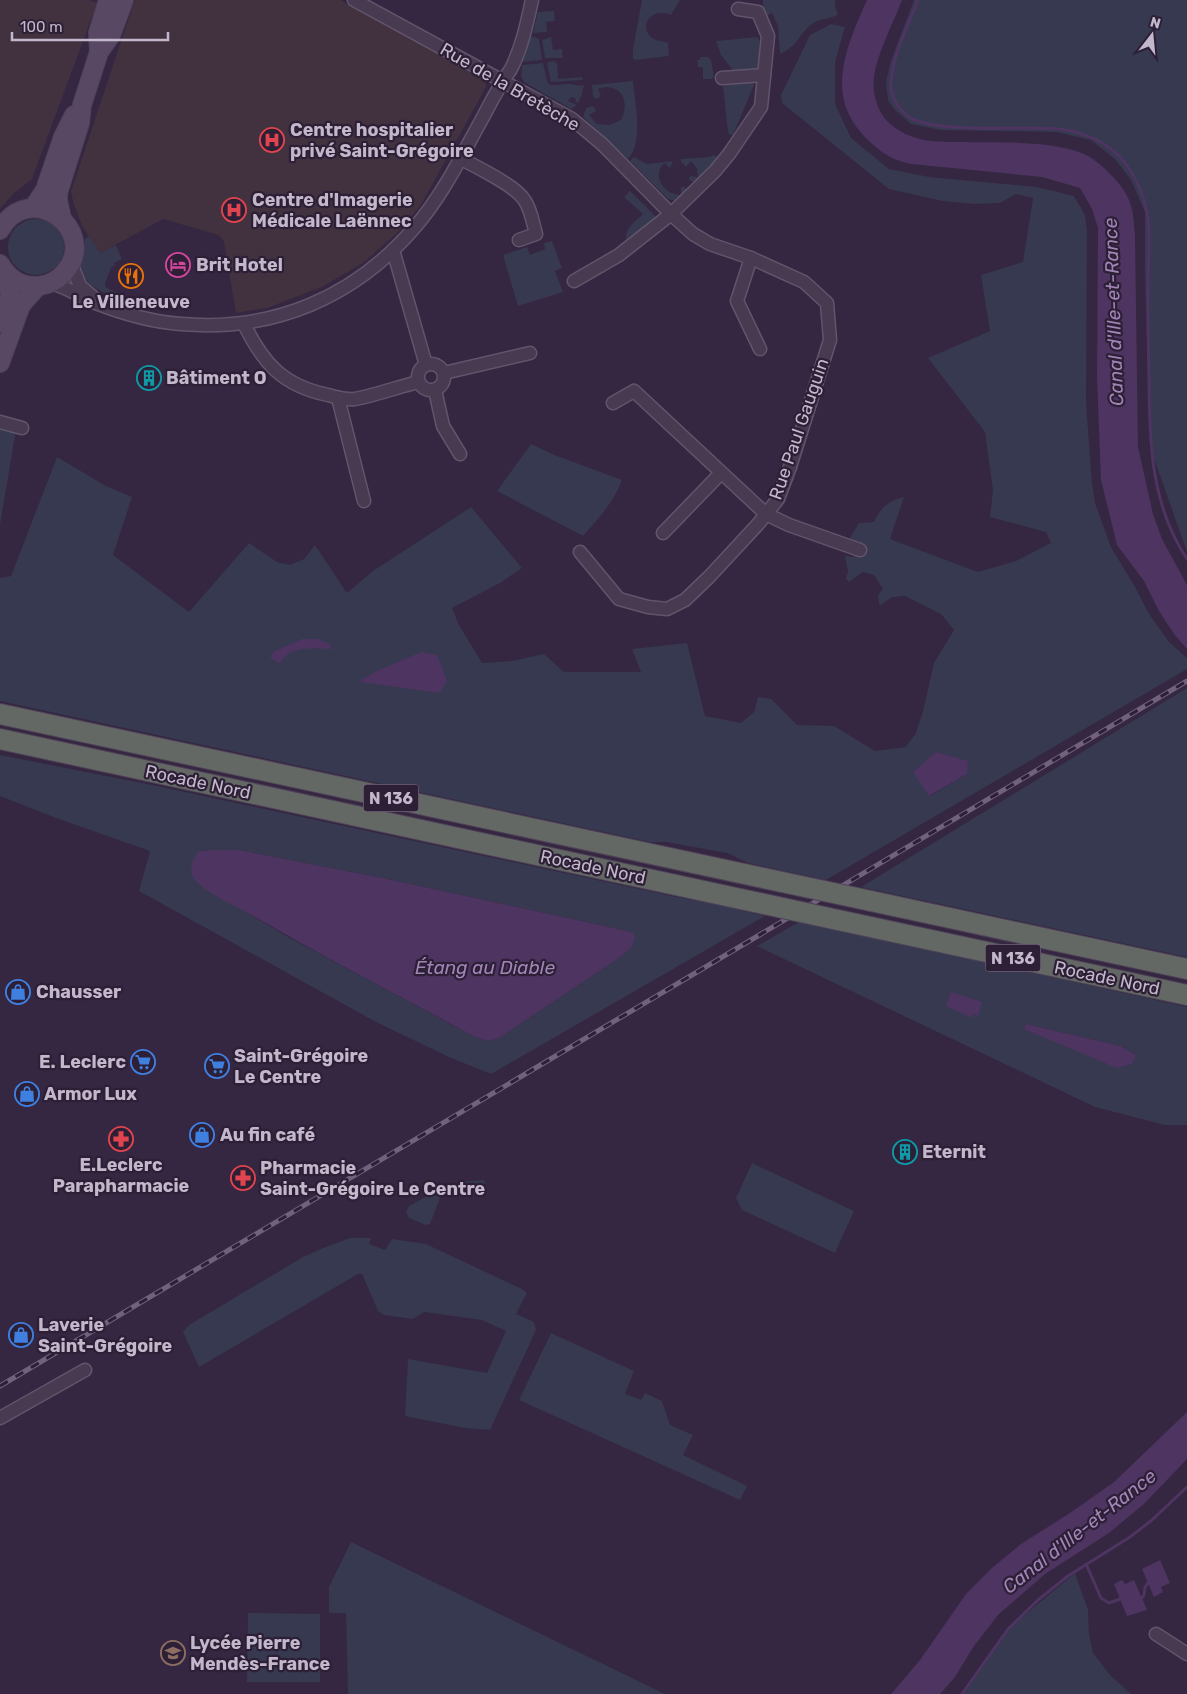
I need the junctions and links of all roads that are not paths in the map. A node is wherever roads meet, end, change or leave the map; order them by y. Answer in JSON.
{"nodes":[{"id":1,"x":108,"y":0,"type":"edge"},
{"id":2,"x":124,"y":0,"type":"edge"},
{"id":3,"x":354,"y":0,"type":"edge"},
{"id":4,"x":532,"y":0,"type":"edge"},
{"id":5,"x":738,"y":9,"type":"dead end"},
{"id":6,"x":99,"y":52,"type":"junction"},
{"id":7,"x":764,"y":75,"type":"junction"},
{"id":8,"x":722,"y":78,"type":"dead end"},
{"id":9,"x":503,"y":81,"type":"junction"},
{"id":10,"x":82,"y":105,"type":"junction"},
{"id":11,"x":460,"y":158,"type":"junction"},
{"id":12,"x":33,"y":208,"type":"junction"},
{"id":13,"x":671,"y":214,"type":"junction"},
{"id":14,"x":62,"y":219,"type":"junction"},
{"id":15,"x":0,"y":230,"type":"edge"},
{"id":16,"x":519,"y":240,"type":"dead end"},
{"id":17,"x":393,"y":250,"type":"junction"},
{"id":18,"x":751,"y":258,"type":"junction"},
{"id":19,"x":71,"y":263,"type":"junction"},
{"id":20,"x":4,"y":269,"type":"edge"},
{"id":21,"x":574,"y":281,"type":"dead end"},
{"id":22,"x":43,"y":285,"type":"junction"},
{"id":23,"x":113,"y":309,"type":"junction"},
{"id":24,"x":244,"y":324,"type":"junction"},
{"id":25,"x":0,"y":332,"type":"edge"},
{"id":26,"x":760,"y":349,"type":"dead end"},
{"id":27,"x":530,"y":353,"type":"dead end"},
{"id":28,"x":0,"y":363,"type":"edge"},
{"id":29,"x":426,"y":365,"type":"junction"},
{"id":30,"x":444,"y":373,"type":"junction"},
{"id":31,"x":418,"y":382,"type":"junction"},
{"id":32,"x":436,"y":390,"type":"junction"},
{"id":33,"x":338,"y":398,"type":"junction"},
{"id":34,"x":614,"y":403,"type":"dead end"},
{"id":35,"x":0,"y":422,"type":"edge"},
{"id":36,"x":22,"y":428,"type":"dead end"},
{"id":37,"x":460,"y":454,"type":"dead end"},
{"id":38,"x":721,"y":473,"type":"junction"},
{"id":39,"x":364,"y":502,"type":"dead end"},
{"id":40,"x":766,"y":514,"type":"junction"},
{"id":41,"x":663,"y":533,"type":"dead end"},
{"id":42,"x":860,"y":550,"type":"dead end"},
{"id":43,"x":580,"y":552,"type":"dead end"},
{"id":44,"x":0,"y":714,"type":"edge"},
{"id":45,"x":0,"y":739,"type":"edge"},
{"id":46,"x":1187,"y":969,"type":"edge"},
{"id":47,"x":1187,"y":995,"type":"edge"},
{"id":48,"x":85,"y":1370,"type":"dead end"},
{"id":49,"x":0,"y":1418,"type":"edge"},
{"id":50,"x":1156,"y":1634,"type":"dead end"},
{"id":51,"x":1187,"y":1654,"type":"edge"}],
"edges":[{"from":1,"to":6,"type":"main road"},
{"from":2,"to":6,"type":"main road"},
{"from":3,"to":9,"type":"street","name":"Rue de la Bretèche"},
{"from":4,"to":9,"type":"street"},
{"from":5,"to":7,"type":"street"},
{"from":6,"to":10,"type":"main road"},
{"from":7,"to":8,"type":"street"},
{"from":7,"to":13,"type":"street"},
{"from":9,"to":11,"type":"street"},
{"from":9,"to":13,"type":"street","name":"Rue de la Bretèche"},
{"from":10,"to":12,"type":"main road"},
{"from":10,"to":14,"type":"main road"},
{"from":11,"to":16,"type":"street"},
{"from":11,"to":17,"type":"street"},
{"from":12,"to":14,"type":"main road"},
{"from":12,"to":15,"type":"main road"},
{"from":13,"to":18,"type":"street","name":"Rue de la Bretèche"},
{"from":13,"to":21,"type":"street"},
{"from":14,"to":19,"type":"main road"},
{"from":17,"to":24,"type":"street"},
{"from":17,"to":29,"type":"street"},
{"from":18,"to":26,"type":"street"},
{"from":18,"to":40,"type":"street","name":"Rue Paul Gauguin"},
{"from":19,"to":22,"type":"main road"},
{"from":19,"to":23,"type":"street"},
{"from":20,"to":22,"type":"main road"},
{"from":20,"to":25,"type":"main road"},
{"from":22,"to":23,"type":"street"},
{"from":22,"to":28,"type":"main road"},
{"from":23,"to":24,"type":"street"},
{"from":24,"to":33,"type":"street"},
{"from":27,"to":30,"type":"street"},
{"from":29,"to":30,"type":"street"},
{"from":29,"to":31,"type":"street"},
{"from":30,"to":32,"type":"street"},
{"from":31,"to":32,"type":"street"},
{"from":31,"to":33,"type":"street"},
{"from":32,"to":37,"type":"street"},
{"from":33,"to":39,"type":"street"},
{"from":34,"to":38,"type":"street"},
{"from":35,"to":36,"type":"street"},
{"from":38,"to":40,"type":"street"},
{"from":38,"to":41,"type":"street"},
{"from":40,"to":42,"type":"street"},
{"from":40,"to":43,"type":"street","name":"Rue Paul Gauguin"},
{"from":44,"to":46,"type":"highway","name":"Rocade Nord","number":"N 136","bridge":true},
{"from":45,"to":47,"type":"highway","name":"Rocade Nord","number":"N 136","bridge":true},
{"from":48,"to":49,"type":"street"},
{"from":50,"to":51,"type":"street"}]}
